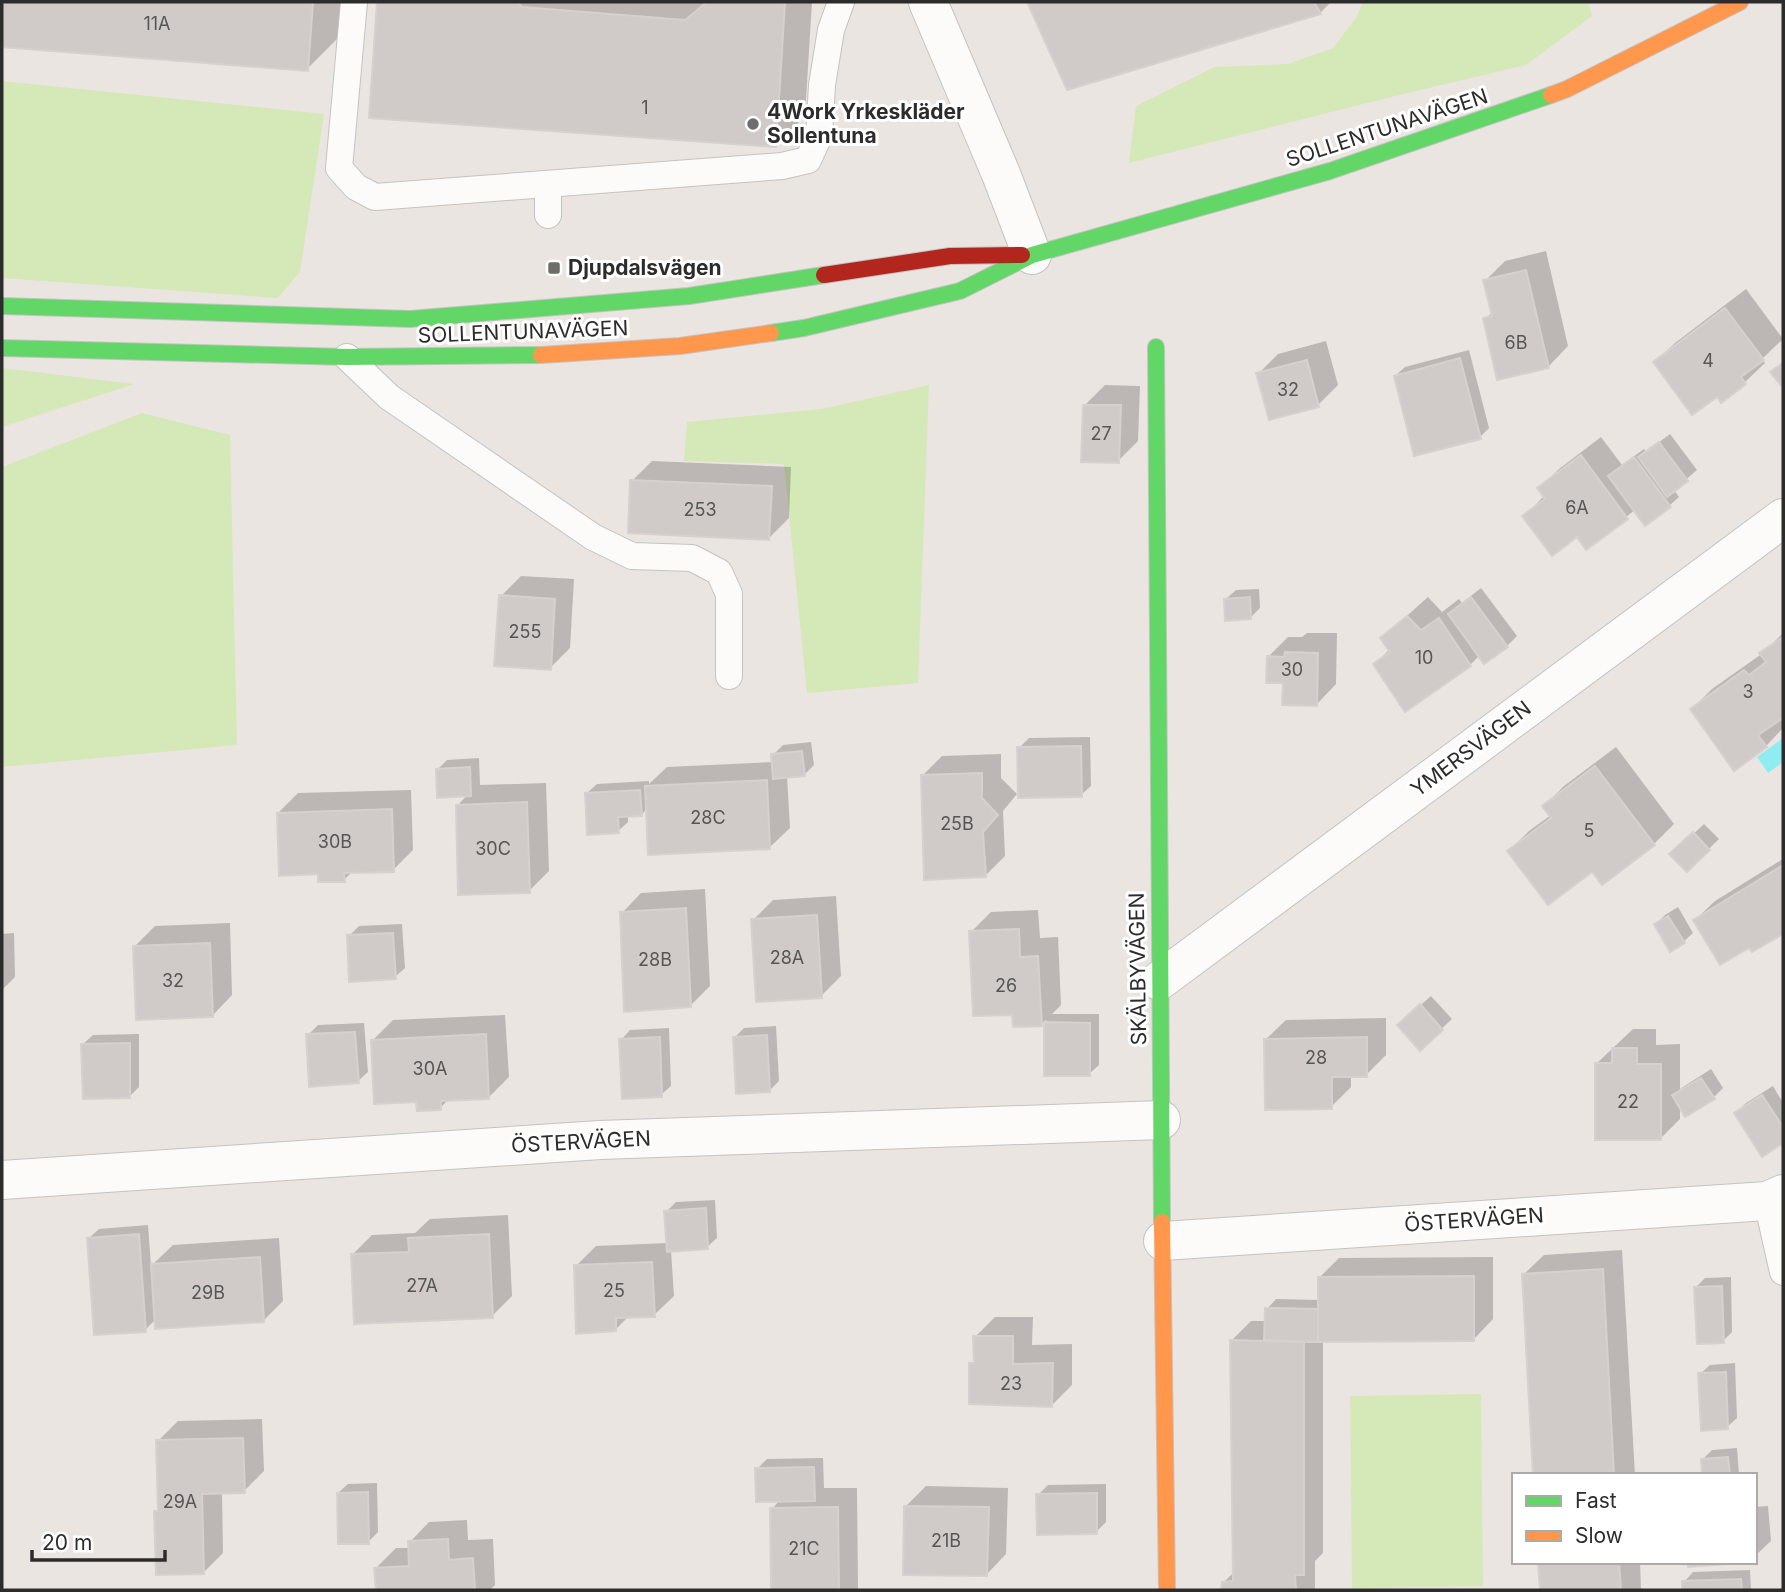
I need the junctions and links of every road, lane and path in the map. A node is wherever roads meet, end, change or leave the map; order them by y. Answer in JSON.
{"nodes":[{"id":1,"x":354,"y":2,"type":"edge"},
{"id":2,"x":841,"y":2,"type":"edge"},
{"id":3,"x":928,"y":2,"type":"edge"},
{"id":4,"x":1740,"y":2,"type":"edge"},
{"id":5,"x":548,"y":184,"type":"junction"},
{"id":6,"x":548,"y":215,"type":"dead end"},
{"id":7,"x":1031,"y":255,"type":"junction"},
{"id":8,"x":2,"y":306,"type":"edge"},
{"id":9,"x":1156,"y":347,"type":"dead end"},
{"id":10,"x":2,"y":348,"type":"edge"},
{"id":11,"x":347,"y":357,"type":"junction"},
{"id":12,"x":1783,"y":518,"type":"edge"},
{"id":13,"x":729,"y":676,"type":"dead end"},
{"id":14,"x":1159,"y":981,"type":"junction"},
{"id":15,"x":1161,"y":1120,"type":"junction"},
{"id":16,"x":2,"y":1180,"type":"edge"},
{"id":17,"x":1775,"y":1197,"type":"edge"},
{"id":18,"x":1163,"y":1241,"type":"junction"},
{"id":19,"x":1783,"y":1272,"type":"edge"},
{"id":20,"x":1167,"y":1590,"type":"edge"}],
"edges":[{"from":1,"to":5,"type":"lane"},
{"from":2,"to":5,"type":"lane"},
{"from":3,"to":7,"type":"street"},
{"from":4,"to":7,"type":"street","name":"SOLLENTUNAVÄGEN"},
{"from":5,"to":6,"type":"lane"},
{"from":7,"to":8,"type":"street","name":"SOLLENTUNAVÄGEN"},
{"from":7,"to":11,"type":"street","name":"SOLLENTUNAVÄGEN"},
{"from":9,"to":14,"type":"street","name":"SKÄLBYVÄGEN"},
{"from":10,"to":11,"type":"street","name":"SOLLENTUNAVÄGEN"},
{"from":11,"to":13,"type":"lane"},
{"from":12,"to":14,"type":"street","name":"YMERSVÄGEN"},
{"from":14,"to":15,"type":"street","name":"SKÄLBYVÄGEN"},
{"from":15,"to":16,"type":"street","name":"ÖSTERVÄGEN"},
{"from":15,"to":18,"type":"street","name":"SKÄLBYVÄGEN"},
{"from":17,"to":18,"type":"street","name":"ÖSTERVÄGEN"},
{"from":17,"to":19,"type":"lane"},
{"from":18,"to":20,"type":"street","name":"SKÄLBYVÄGEN"}]}
